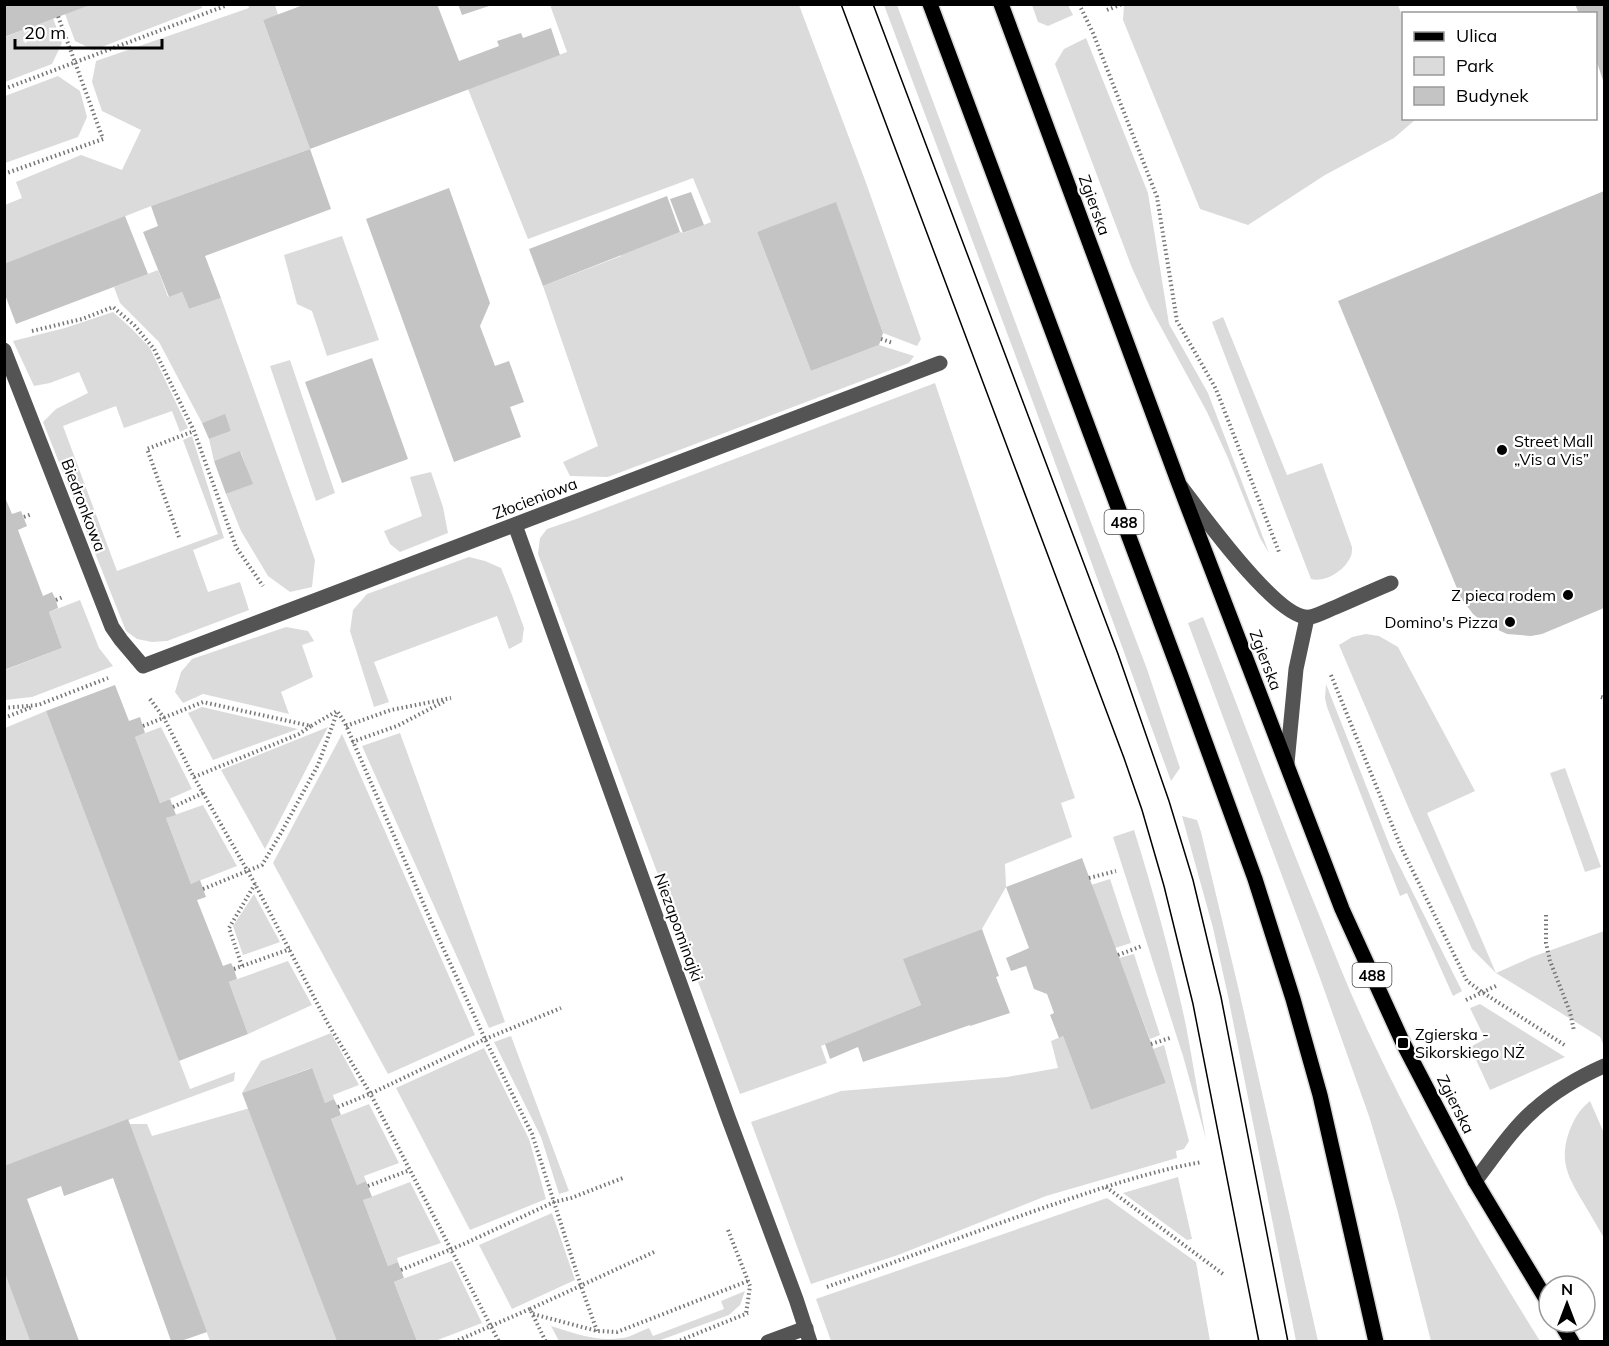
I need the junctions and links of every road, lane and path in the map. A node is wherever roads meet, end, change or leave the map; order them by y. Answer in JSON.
{"nodes":[{"id":1,"x":930,"y":4,"type":"edge"},
{"id":2,"x":1000,"y":4,"type":"edge"},
{"id":3,"x":1122,"y":4,"type":"edge"},
{"id":4,"x":225,"y":6,"type":"dead end"},
{"id":5,"x":1107,"y":10,"type":"dead end"},
{"id":6,"x":58,"y":16,"type":"dead end"},
{"id":7,"x":75,"y":64,"type":"junction"},
{"id":8,"x":4,"y":89,"type":"edge"},
{"id":9,"x":4,"y":174,"type":"edge"},
{"id":10,"x":29,"y":332,"type":"dead end"},
{"id":11,"x":4,"y":350,"type":"edge"},
{"id":12,"x":940,"y":363,"type":"dead end"},
{"id":13,"x":194,"y":431,"type":"junction"},
{"id":14,"x":1179,"y":484,"type":"junction"},
{"id":15,"x":515,"y":525,"type":"junction"},
{"id":16,"x":179,"y":537,"type":"dead end"},
{"id":17,"x":1391,"y":583,"type":"dead end"},
{"id":18,"x":282,"y":613,"type":"junction"},
{"id":19,"x":1307,"y":618,"type":"junction"},
{"id":20,"x":143,"y":666,"type":"junction"},
{"id":21,"x":126,"y":672,"type":"junction"},
{"id":22,"x":38,"y":705,"type":"junction"},
{"id":23,"x":4,"y":708,"type":"edge"},
{"id":24,"x":338,"y":711,"type":"junction"},
{"id":25,"x":4,"y":718,"type":"edge"},
{"id":26,"x":164,"y":718,"type":"junction"},
{"id":27,"x":143,"y":726,"type":"dead end"},
{"id":28,"x":311,"y":726,"type":"junction"},
{"id":29,"x":346,"y":726,"type":"junction"},
{"id":30,"x":352,"y":742,"type":"junction"},
{"id":31,"x":1287,"y":763,"type":"junction"},
{"id":32,"x":194,"y":777,"type":"junction"},
{"id":33,"x":203,"y":793,"type":"junction"},
{"id":34,"x":173,"y":807,"type":"dead end"},
{"id":35,"x":247,"y":871,"type":"junction"},
{"id":36,"x":1116,"y":871,"type":"dead end"},
{"id":37,"x":1089,"y":878,"type":"dead end"},
{"id":38,"x":255,"y":884,"type":"junction"},
{"id":39,"x":203,"y":888,"type":"dead end"},
{"id":40,"x":1546,"y":915,"type":"dead end"},
{"id":41,"x":1142,"y":946,"type":"dead end"},
{"id":42,"x":290,"y":949,"type":"junction"},
{"id":43,"x":1118,"y":955,"type":"dead end"},
{"id":44,"x":242,"y":966,"type":"junction"},
{"id":45,"x":234,"y":969,"type":"dead end"},
{"id":46,"x":1497,"y":985,"type":"dead end"},
{"id":47,"x":1466,"y":1000,"type":"dead end"},
{"id":48,"x":561,"y":1008,"type":"dead end"},
{"id":49,"x":1574,"y":1031,"type":"dead end"},
{"id":50,"x":1170,"y":1038,"type":"dead end"},
{"id":51,"x":485,"y":1040,"type":"junction"},
{"id":52,"x":1151,"y":1044,"type":"dead end"},
{"id":53,"x":1605,"y":1066,"type":"edge"},
{"id":54,"x":370,"y":1093,"type":"junction"},
{"id":55,"x":338,"y":1107,"type":"dead end"},
{"id":56,"x":1202,"y":1162,"type":"dead end"},
{"id":57,"x":410,"y":1170,"type":"junction"},
{"id":58,"x":623,"y":1178,"type":"dead end"},
{"id":59,"x":1475,"y":1181,"type":"junction"},
{"id":60,"x":368,"y":1185,"type":"dead end"},
{"id":61,"x":1105,"y":1186,"type":"junction"},
{"id":62,"x":554,"y":1202,"type":"junction"},
{"id":63,"x":728,"y":1230,"type":"dead end"},
{"id":64,"x":452,"y":1249,"type":"junction"},
{"id":65,"x":654,"y":1252,"type":"dead end"},
{"id":66,"x":401,"y":1270,"type":"dead end"},
{"id":67,"x":1223,"y":1274,"type":"dead end"},
{"id":68,"x":748,"y":1281,"type":"junction"},
{"id":69,"x":1537,"y":1284,"type":"edge"},
{"id":70,"x":581,"y":1286,"type":"junction"},
{"id":71,"x":796,"y":1299,"type":"junction"},
{"id":72,"x":530,"y":1309,"type":"junction"},
{"id":73,"x":533,"y":1314,"type":"junction"},
{"id":74,"x":746,"y":1314,"type":"junction"},
{"id":75,"x":491,"y":1327,"type":"junction"},
{"id":76,"x":597,"y":1331,"type":"junction"},
{"id":77,"x":808,"y":1335,"type":"edge"},
{"id":78,"x":454,"y":1341,"type":"edge"},
{"id":79,"x":499,"y":1341,"type":"edge"},
{"id":80,"x":546,"y":1341,"type":"edge"},
{"id":81,"x":676,"y":1341,"type":"edge"},
{"id":82,"x":768,"y":1341,"type":"edge"},
{"id":83,"x":1376,"y":1341,"type":"edge"}],
"edges":[{"from":1,"to":83,"type":"main road","number":"488"},
{"from":2,"to":14,"type":"main road","name":"Zgierska","number":"488"},
{"from":3,"to":5,"type":"path"},
{"from":4,"to":7,"type":"path"},
{"from":6,"to":7,"type":"path"},
{"from":7,"to":8,"type":"path"},
{"from":7,"to":9,"type":"path"},
{"from":10,"to":13,"type":"path"},
{"from":11,"to":20,"type":"street","name":"Biedronkowa"},
{"from":12,"to":15,"type":"street","name":"Złocieniowa"},
{"from":13,"to":16,"type":"path"},
{"from":13,"to":18,"type":"path"},
{"from":14,"to":19,"type":"street"},
{"from":14,"to":31,"type":"main road","name":"Zgierska","number":"488"},
{"from":15,"to":18,"type":"street","name":"Złocieniowa"},
{"from":15,"to":71,"type":"street","name":"Niezapominajki"},
{"from":17,"to":19,"type":"street"},
{"from":18,"to":20,"type":"street","name":"Złocieniowa"},
{"from":19,"to":31,"type":"street"},
{"from":20,"to":21,"type":"path"},
{"from":21,"to":22,"type":"path"},
{"from":21,"to":26,"type":"path"},
{"from":22,"to":23,"type":"path"},
{"from":22,"to":25,"type":"path"},
{"from":24,"to":28,"type":"path"},
{"from":24,"to":29,"type":"path"},
{"from":24,"to":35,"type":"path"},
{"from":26,"to":27,"type":"path"},
{"from":26,"to":28,"type":"path"},
{"from":26,"to":32,"type":"path"},
{"from":28,"to":32,"type":"path"},
{"from":29,"to":30,"type":"path"},
{"from":29,"to":30,"type":"path"},
{"from":30,"to":51,"type":"path"},
{"from":31,"to":59,"type":"main road","name":"Zgierska","number":"488"},
{"from":32,"to":33,"type":"path"},
{"from":33,"to":34,"type":"path"},
{"from":33,"to":35,"type":"path"},
{"from":35,"to":38,"type":"path"},
{"from":35,"to":39,"type":"path"},
{"from":36,"to":37,"type":"path"},
{"from":38,"to":42,"type":"path"},
{"from":38,"to":44,"type":"path"},
{"from":40,"to":49,"type":"path"},
{"from":41,"to":43,"type":"path"},
{"from":42,"to":44,"type":"path"},
{"from":42,"to":54,"type":"path"},
{"from":44,"to":45,"type":"path"},
{"from":46,"to":47,"type":"path"},
{"from":48,"to":51,"type":"path"},
{"from":50,"to":52,"type":"path"},
{"from":51,"to":54,"type":"path"},
{"from":51,"to":62,"type":"path"},
{"from":53,"to":59,"type":"street"},
{"from":54,"to":55,"type":"path"},
{"from":54,"to":57,"type":"path"},
{"from":56,"to":61,"type":"path"},
{"from":57,"to":60,"type":"path"},
{"from":57,"to":64,"type":"path"},
{"from":58,"to":62,"type":"path"},
{"from":59,"to":69,"type":"main road","name":"Zgierska","number":"488"},
{"from":61,"to":67,"type":"path"},
{"from":61,"to":71,"type":"path"},
{"from":62,"to":64,"type":"path"},
{"from":62,"to":70,"type":"path"},
{"from":63,"to":68,"type":"path"},
{"from":64,"to":66,"type":"path"},
{"from":64,"to":75,"type":"path"},
{"from":65,"to":70,"type":"path"},
{"from":68,"to":74,"type":"path"},
{"from":68,"to":76,"type":"path"},
{"from":70,"to":72,"type":"path"},
{"from":70,"to":76,"type":"path"},
{"from":71,"to":74,"type":"path"},
{"from":71,"to":77,"type":"street","name":"Niezapominajki"},
{"from":72,"to":73,"type":"path"},
{"from":72,"to":75,"type":"path"},
{"from":73,"to":76,"type":"path"},
{"from":73,"to":80,"type":"path"},
{"from":74,"to":81,"type":"path"},
{"from":75,"to":78,"type":"path"},
{"from":75,"to":79,"type":"path"},
{"from":77,"to":82,"type":"street"}]}
